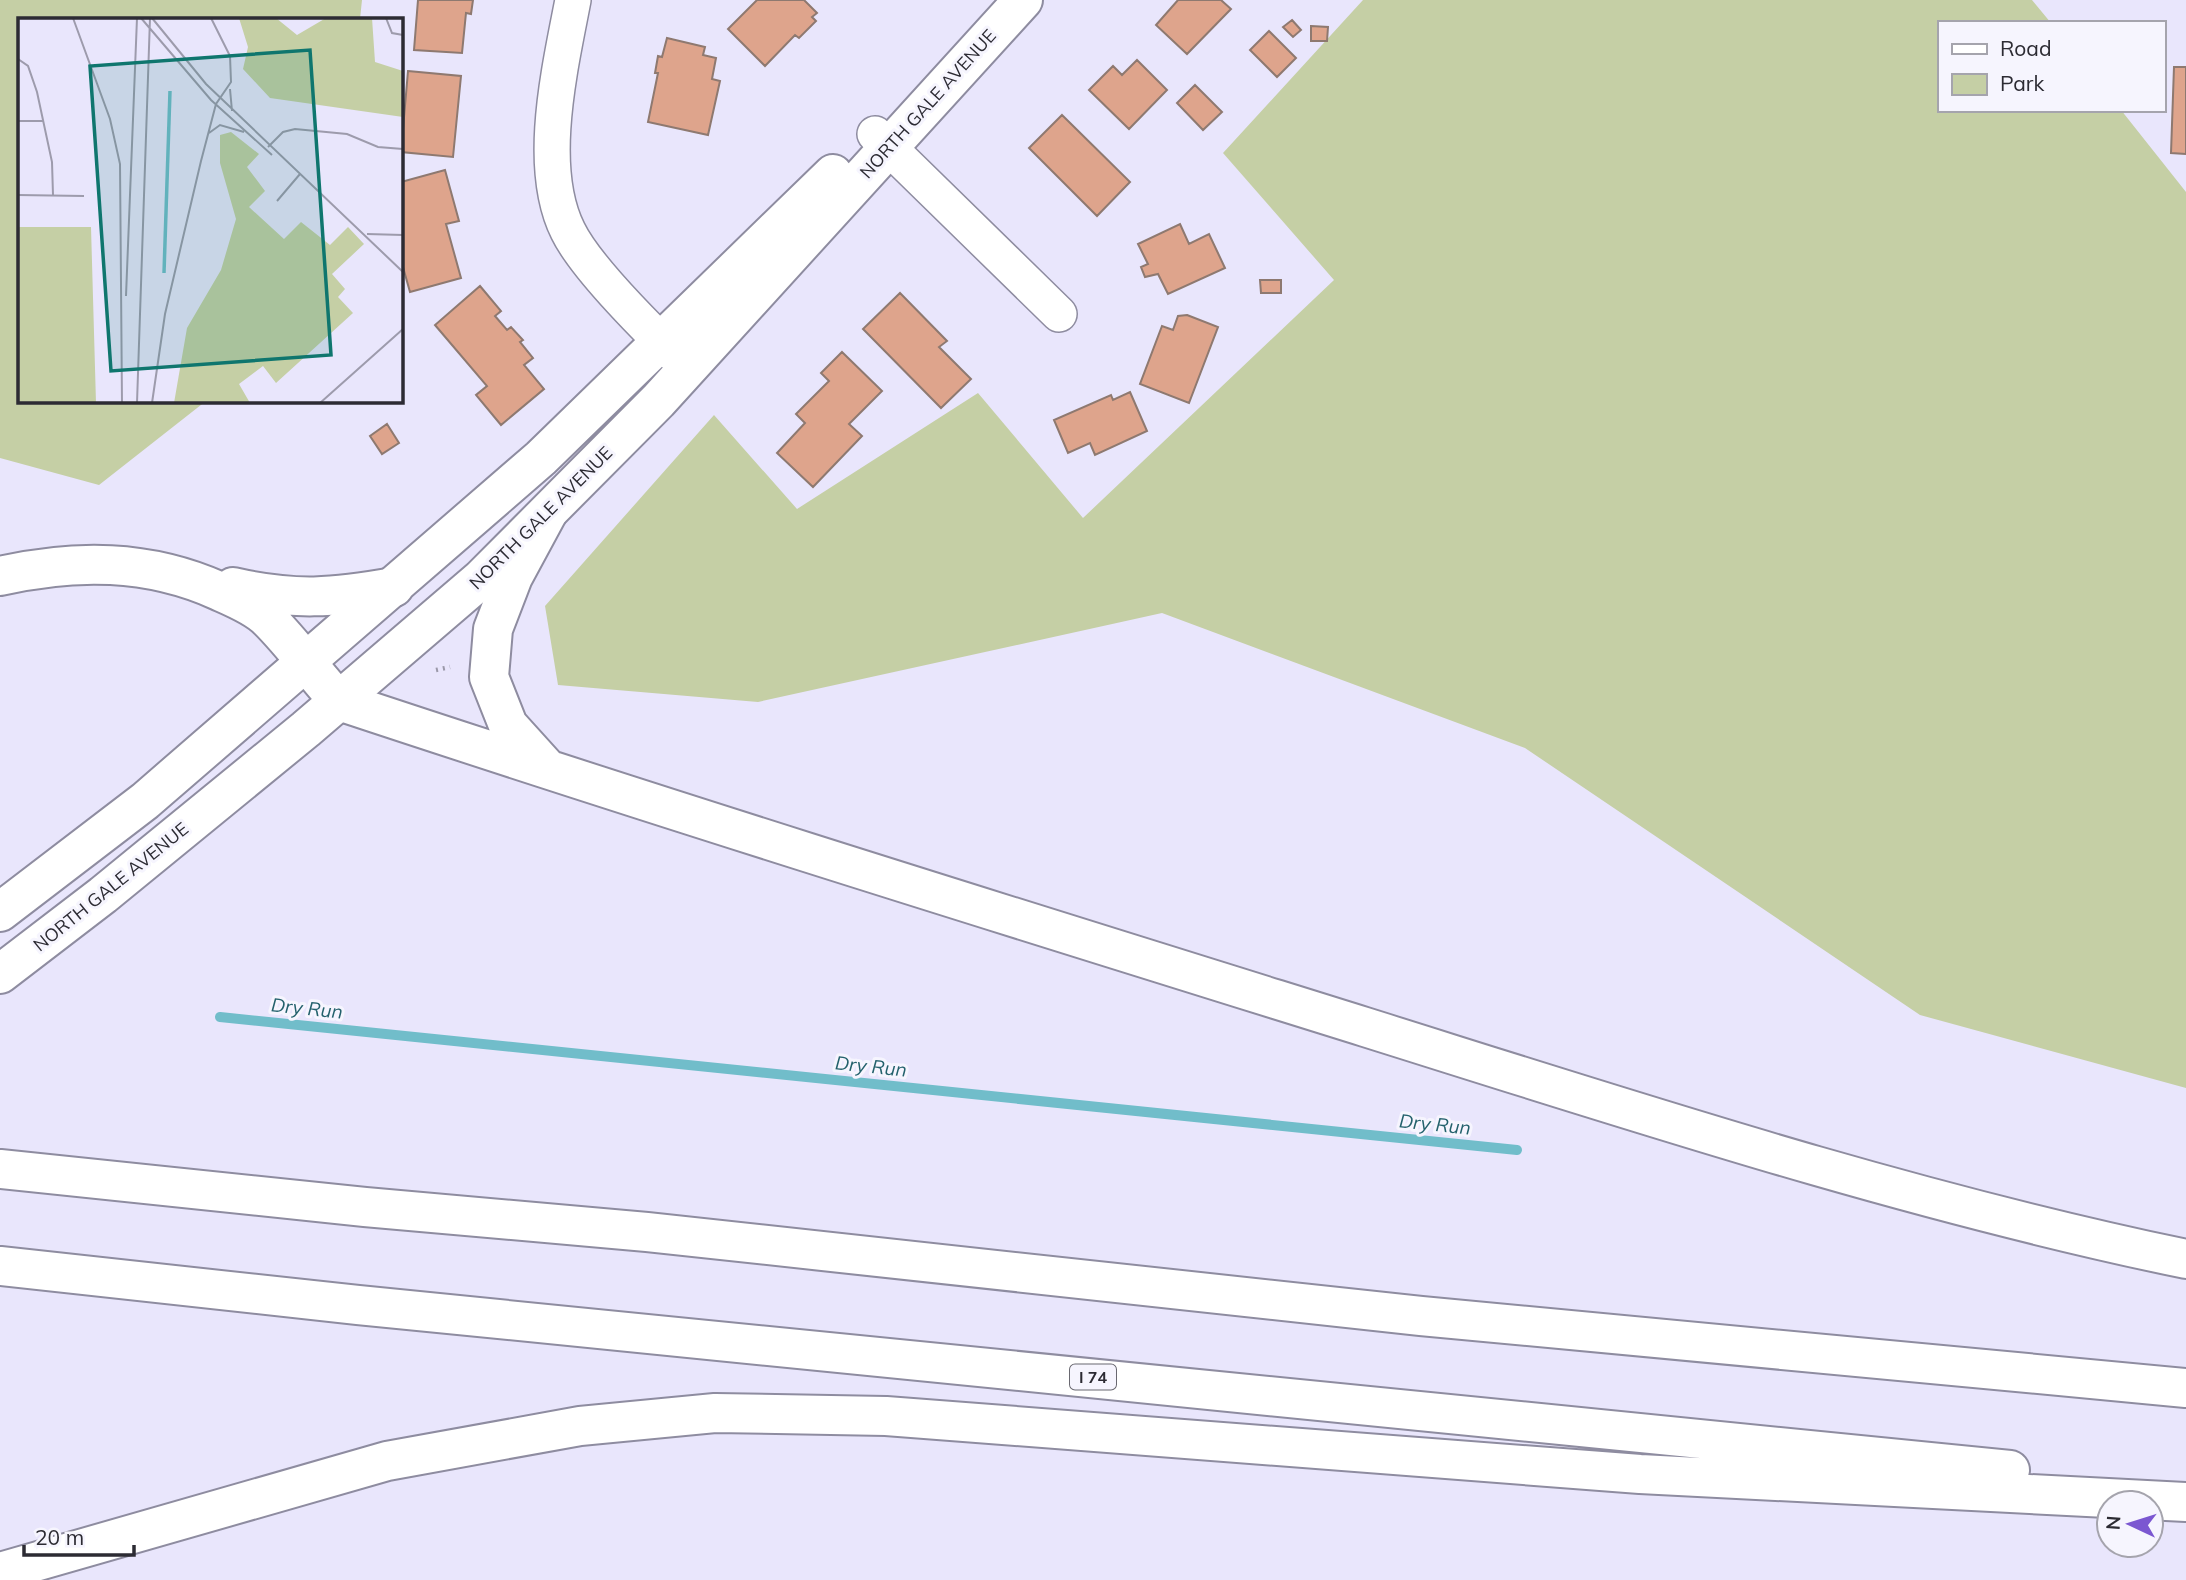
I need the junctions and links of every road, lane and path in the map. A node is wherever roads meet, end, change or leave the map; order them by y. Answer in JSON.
{"nodes":[{"id":1,"x":573,"y":0,"type":"edge"},
{"id":2,"x":1014,"y":0,"type":"edge"},
{"id":3,"x":1023,"y":0,"type":"edge"},
{"id":4,"x":882,"y":141,"type":"junction"},
{"id":5,"x":1059,"y":314,"type":"dead end"},
{"id":6,"x":660,"y":341,"type":"junction"},
{"id":7,"x":688,"y":368,"type":"junction"},
{"id":8,"x":547,"y":514,"type":"junction"},
{"id":9,"x":0,"y":576,"type":"edge"},
{"id":10,"x":190,"y":578,"type":"junction"},
{"id":11,"x":394,"y":587,"type":"junction"},
{"id":12,"x":304,"y":664,"type":"junction"},
{"id":13,"x":339,"y":701,"type":"junction"},
{"id":14,"x":547,"y":769,"type":"junction"},
{"id":15,"x":0,"y":912,"type":"edge"},
{"id":16,"x":0,"y":974,"type":"edge"},
{"id":17,"x":0,"y":1169,"type":"edge"},
{"id":18,"x":2186,"y":1259,"type":"edge"},
{"id":19,"x":0,"y":1266,"type":"edge"},
{"id":20,"x":2186,"y":1388,"type":"edge"},
{"id":21,"x":2186,"y":1486,"type":"edge"},
{"id":22,"x":2186,"y":1502,"type":"edge"},
{"id":23,"x":0,"y":1572,"type":"edge"}],
"edges":[{"from":1,"to":6,"type":"street"},
{"from":2,"to":4,"type":"main road","name":"NORTH GALE AVENUE"},
{"from":3,"to":4,"type":"main road","name":"NORTH GALE AVENUE"},
{"from":4,"to":5,"type":"street"},
{"from":4,"to":6,"type":"main road","name":"NORTH GALE AVENUE"},
{"from":4,"to":7,"type":"main road","name":"NORTH GALE AVENUE"},
{"from":6,"to":7,"type":"street"},
{"from":6,"to":11,"type":"main road","name":"NORTH GALE AVENUE"},
{"from":7,"to":8,"type":"main road","name":"NORTH GALE AVENUE"},
{"from":8,"to":13,"type":"main road","name":"NORTH GALE AVENUE"},
{"from":8,"to":14,"type":"main road"},
{"from":9,"to":10,"type":"main road"},
{"from":10,"to":11,"type":"main road"},
{"from":10,"to":12,"type":"main road"},
{"from":11,"to":12,"type":"main road","name":"NORTH GALE AVENUE"},
{"from":12,"to":13,"type":"main road"},
{"from":12,"to":15,"type":"main road","name":"NORTH GALE AVENUE"},
{"from":13,"to":14,"type":"main road"},
{"from":13,"to":16,"type":"main road","name":"NORTH GALE AVENUE"},
{"from":14,"to":18,"type":"main road"},
{"from":17,"to":20,"type":"main road"},
{"from":19,"to":21,"type":"main road","number":"I 74"},
{"from":22,"to":23,"type":"main road"}]}
